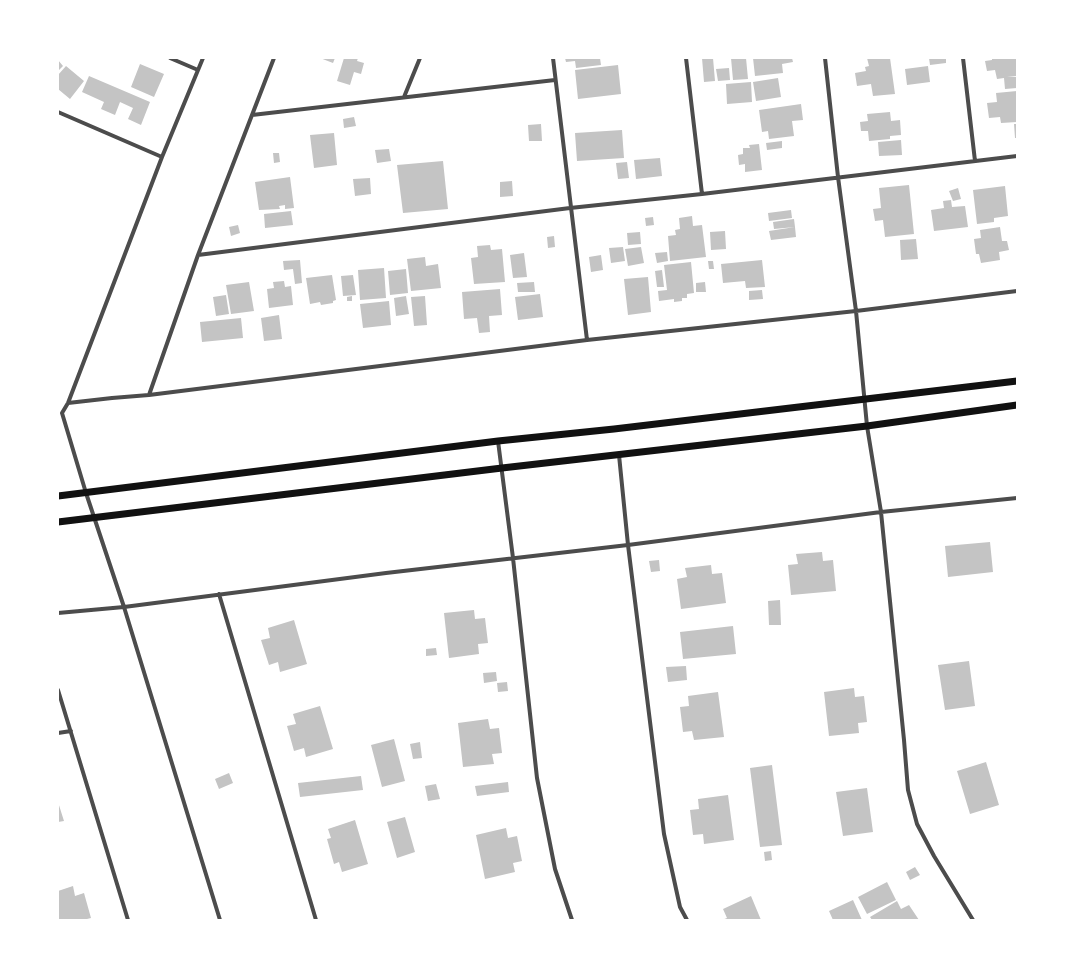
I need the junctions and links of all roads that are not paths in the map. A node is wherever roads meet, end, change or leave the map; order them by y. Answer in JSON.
{"nodes":[{"id":1,"x":170,"y":58,"type":"edge"},
{"id":2,"x":203,"y":58,"type":"edge"},
{"id":3,"x":274,"y":58,"type":"edge"},
{"id":4,"x":420,"y":58,"type":"edge"},
{"id":5,"x":552,"y":58,"type":"edge"},
{"id":6,"x":686,"y":58,"type":"edge"},
{"id":7,"x":825,"y":58,"type":"edge"},
{"id":8,"x":962,"y":58,"type":"edge"},
{"id":9,"x":198,"y":70,"type":"junction"},
{"id":10,"x":555,"y":80,"type":"junction"},
{"id":11,"x":404,"y":97,"type":"junction"},
{"id":12,"x":58,"y":112,"type":"edge"},
{"id":13,"x":252,"y":115,"type":"junction"},
{"id":14,"x":1017,"y":156,"type":"edge"},
{"id":15,"x":162,"y":157,"type":"junction"},
{"id":16,"x":975,"y":160,"type":"junction"},
{"id":17,"x":838,"y":177,"type":"junction"},
{"id":18,"x":702,"y":194,"type":"junction"},
{"id":19,"x":570,"y":208,"type":"junction"},
{"id":20,"x":198,"y":255,"type":"junction"},
{"id":21,"x":1017,"y":291,"type":"edge"},
{"id":22,"x":856,"y":311,"type":"junction"},
{"id":23,"x":587,"y":340,"type":"junction"},
{"id":24,"x":1017,"y":381,"type":"edge"},
{"id":25,"x":149,"y":395,"type":"junction"},
{"id":26,"x":865,"y":399,"type":"junction"},
{"id":27,"x":68,"y":403,"type":"junction"},
{"id":28,"x":1017,"y":405,"type":"edge"},
{"id":29,"x":60,"y":412,"type":"edge"},
{"id":30,"x":867,"y":426,"type":"junction"},
{"id":31,"x":498,"y":441,"type":"junction"},
{"id":32,"x":619,"y":455,"type":"junction"},
{"id":33,"x":502,"y":468,"type":"junction"},
{"id":34,"x":86,"y":493,"type":"junction"},
{"id":35,"x":58,"y":496,"type":"edge"},
{"id":36,"x":1017,"y":498,"type":"edge"},
{"id":37,"x":881,"y":512,"type":"junction"},
{"id":38,"x":95,"y":518,"type":"junction"},
{"id":39,"x":58,"y":522,"type":"edge"},
{"id":40,"x":628,"y":545,"type":"junction"},
{"id":41,"x":513,"y":558,"type":"junction"},
{"id":42,"x":219,"y":594,"type":"junction"},
{"id":43,"x":124,"y":607,"type":"junction"},
{"id":44,"x":58,"y":613,"type":"edge"},
{"id":45,"x":58,"y":690,"type":"edge"},
{"id":46,"x":71,"y":731,"type":"junction"},
{"id":47,"x":58,"y":733,"type":"edge"},
{"id":48,"x":128,"y":920,"type":"edge"},
{"id":49,"x":220,"y":920,"type":"edge"},
{"id":50,"x":316,"y":920,"type":"edge"},
{"id":51,"x":572,"y":920,"type":"edge"},
{"id":52,"x":687,"y":920,"type":"edge"},
{"id":53,"x":973,"y":920,"type":"edge"}],
"edges":[{"from":1,"to":9,"type":"street"},
{"from":2,"to":9,"type":"street"},
{"from":3,"to":13,"type":"street"},
{"from":4,"to":11,"type":"street"},
{"from":5,"to":10,"type":"street"},
{"from":6,"to":18,"type":"street"},
{"from":7,"to":17,"type":"street"},
{"from":8,"to":16,"type":"street"},
{"from":9,"to":15,"type":"street"},
{"from":10,"to":11,"type":"street"},
{"from":10,"to":19,"type":"street"},
{"from":11,"to":13,"type":"street"},
{"from":12,"to":15,"type":"street"},
{"from":13,"to":20,"type":"street"},
{"from":14,"to":16,"type":"street"},
{"from":15,"to":27,"type":"street"},
{"from":16,"to":17,"type":"street"},
{"from":17,"to":18,"type":"street"},
{"from":17,"to":22,"type":"street"},
{"from":18,"to":19,"type":"street"},
{"from":19,"to":20,"type":"street"},
{"from":19,"to":23,"type":"street"},
{"from":20,"to":25,"type":"street"},
{"from":21,"to":22,"type":"street"},
{"from":22,"to":23,"type":"street"},
{"from":22,"to":26,"type":"street"},
{"from":23,"to":25,"type":"street"},
{"from":24,"to":26,"type":"main road"},
{"from":25,"to":27,"type":"street"},
{"from":26,"to":30,"type":"street"},
{"from":26,"to":31,"type":"main road"},
{"from":27,"to":29,"type":"street"},
{"from":28,"to":30,"type":"main road"},
{"from":29,"to":34,"type":"street"},
{"from":30,"to":32,"type":"main road"},
{"from":30,"to":37,"type":"street"},
{"from":31,"to":33,"type":"street"},
{"from":31,"to":34,"type":"main road"},
{"from":32,"to":33,"type":"main road"},
{"from":32,"to":40,"type":"street"},
{"from":33,"to":38,"type":"main road"},
{"from":33,"to":41,"type":"street"},
{"from":34,"to":35,"type":"main road"},
{"from":34,"to":38,"type":"street"},
{"from":36,"to":37,"type":"street"},
{"from":37,"to":40,"type":"street"},
{"from":37,"to":53,"type":"street"},
{"from":38,"to":39,"type":"main road"},
{"from":38,"to":43,"type":"street"},
{"from":40,"to":41,"type":"street"},
{"from":40,"to":52,"type":"street"},
{"from":41,"to":42,"type":"street"},
{"from":41,"to":51,"type":"street"},
{"from":42,"to":43,"type":"street"},
{"from":42,"to":50,"type":"street"},
{"from":43,"to":44,"type":"street"},
{"from":43,"to":49,"type":"street"},
{"from":45,"to":46,"type":"street"},
{"from":46,"to":47,"type":"street"},
{"from":46,"to":48,"type":"street"}]}
